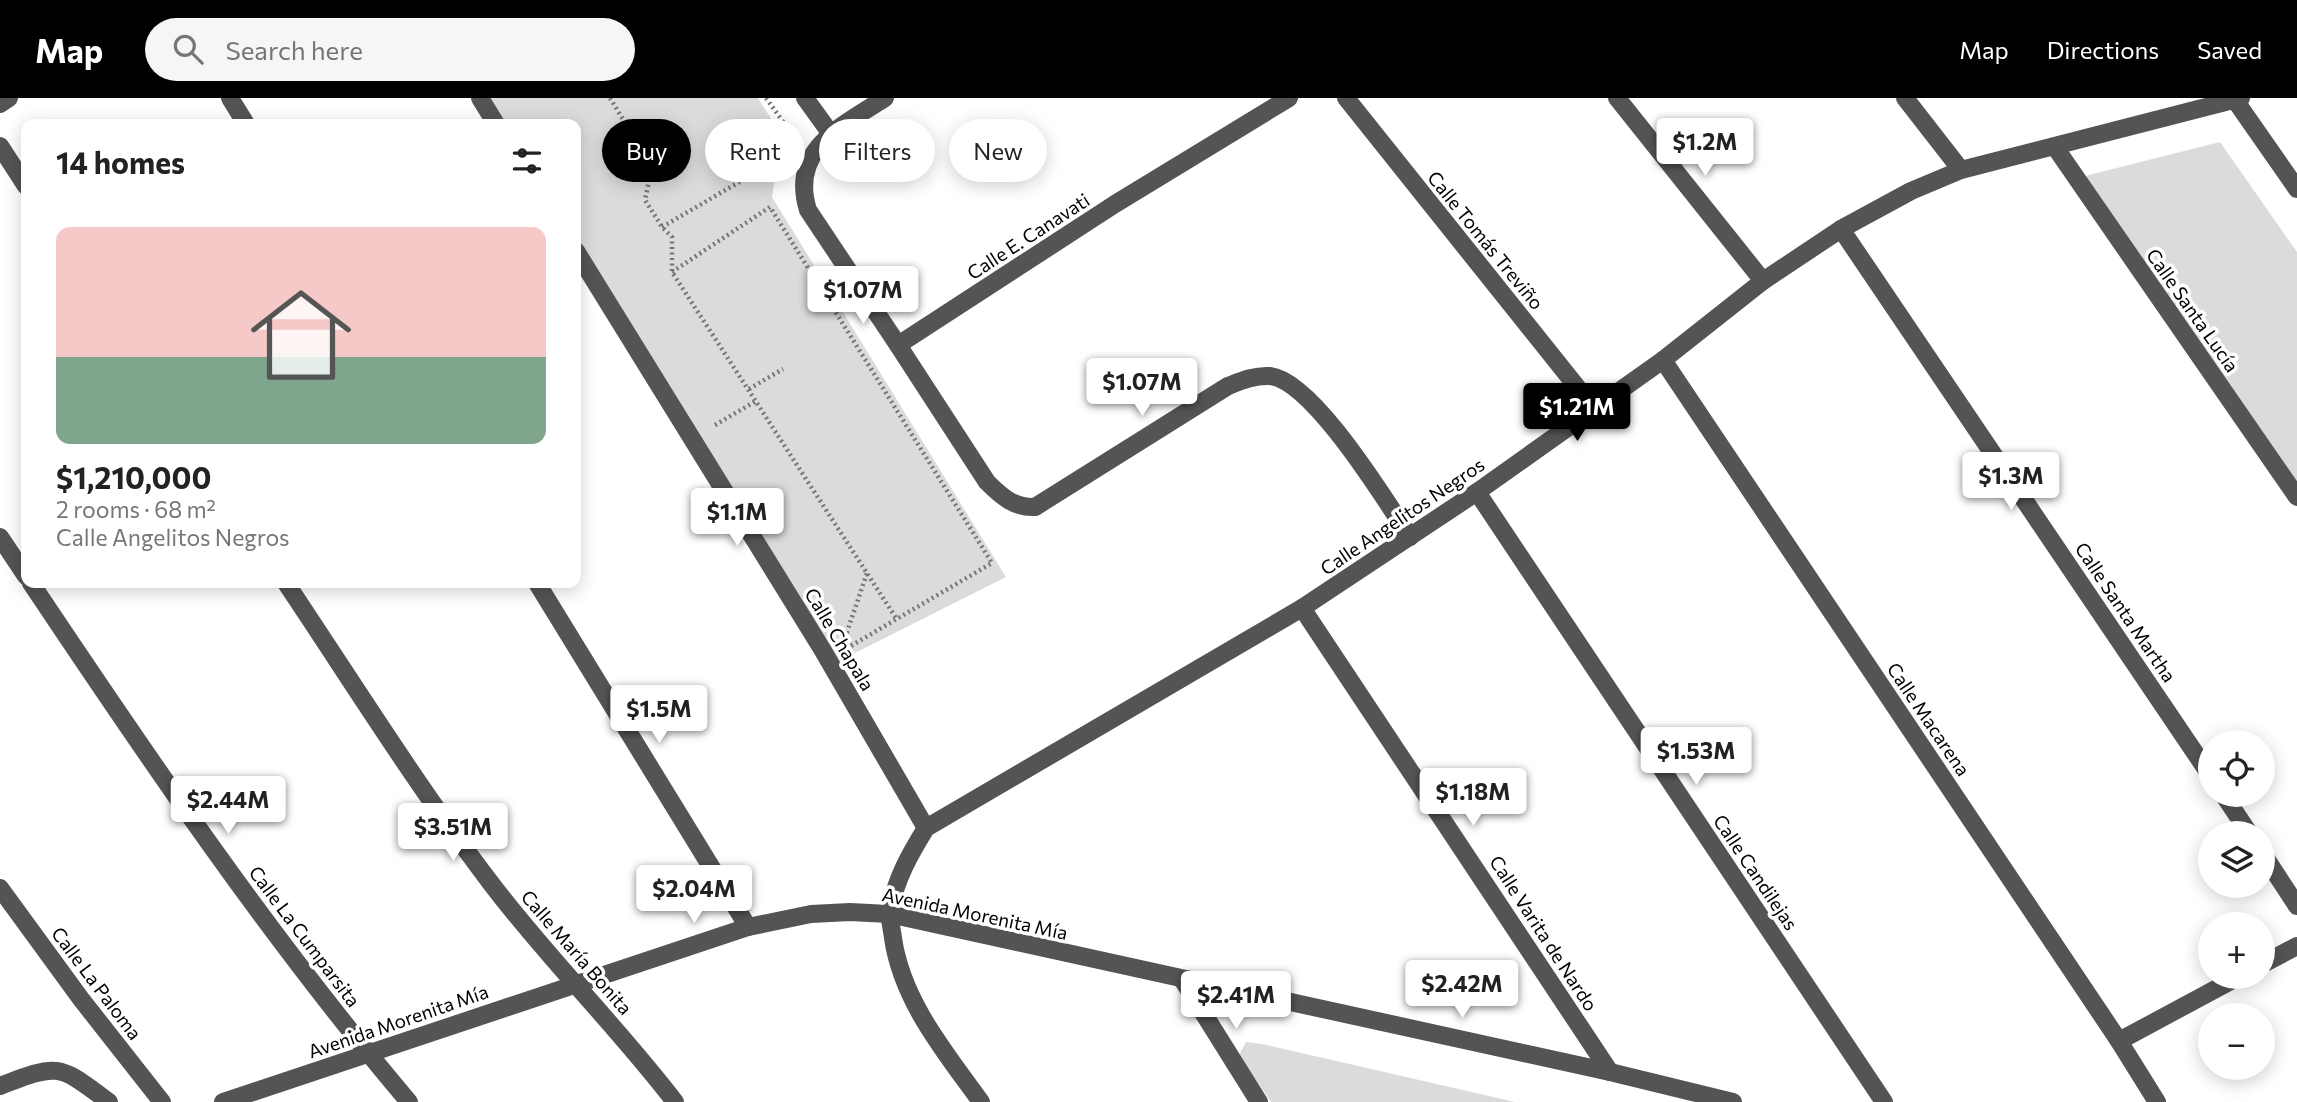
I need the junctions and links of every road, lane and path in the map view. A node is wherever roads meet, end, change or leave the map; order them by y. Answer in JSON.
{"nodes":[{"id":1,"x":9,"y":98,"type":"edge"},
{"id":2,"x":230,"y":98,"type":"edge"},
{"id":3,"x":480,"y":98,"type":"edge"},
{"id":4,"x":610,"y":98,"type":"edge"},
{"id":5,"x":766,"y":98,"type":"edge"},
{"id":6,"x":805,"y":98,"type":"edge"},
{"id":7,"x":885,"y":98,"type":"edge"},
{"id":8,"x":1289,"y":98,"type":"edge"},
{"id":9,"x":1346,"y":98,"type":"edge"},
{"id":10,"x":1617,"y":98,"type":"edge"},
{"id":11,"x":1905,"y":98,"type":"edge"},
{"id":12,"x":2238,"y":99,"type":"edge"},
{"id":13,"x":0,"y":104,"type":"edge"},
{"id":14,"x":2187,"y":104,"type":"edge"},
{"id":15,"x":243,"y":119,"type":"edge"},
{"id":16,"x":493,"y":119,"type":"edge"},
{"id":17,"x":781,"y":119,"type":"edge"},
{"id":18,"x":820,"y":119,"type":"edge"},
{"id":19,"x":854,"y":119,"type":"edge"},
{"id":20,"x":0,"y":146,"type":"edge"},
{"id":21,"x":819,"y":147,"type":"edge"},
{"id":22,"x":2055,"y":147,"type":"junction"},
{"id":23,"x":1961,"y":170,"type":"junction"},
{"id":24,"x":21,"y":178,"type":"edge"},
{"id":25,"x":740,"y":182,"type":"edge"},
{"id":26,"x":2297,"y":189,"type":"edge"},
{"id":27,"x":662,"y":228,"type":"junction"},
{"id":28,"x":1841,"y":229,"type":"junction"},
{"id":29,"x":581,"y":259,"type":"edge"},
{"id":30,"x":672,"y":271,"type":"junction"},
{"id":31,"x":1763,"y":281,"type":"junction"},
{"id":32,"x":898,"y":345,"type":"junction"},
{"id":33,"x":1663,"y":360,"type":"junction"},
{"id":34,"x":783,"y":369,"type":"dead end"},
{"id":35,"x":749,"y":389,"type":"junction"},
{"id":36,"x":756,"y":401,"type":"junction"},
{"id":37,"x":1594,"y":407,"type":"junction"},
{"id":38,"x":704,"y":432,"type":"dead end"},
{"id":39,"x":1477,"y":492,"type":"junction"},
{"id":40,"x":2297,"y":497,"type":"edge"},
{"id":41,"x":0,"y":537,"type":"edge"},
{"id":42,"x":1410,"y":537,"type":"junction"},
{"id":43,"x":21,"y":568,"type":"edge"},
{"id":44,"x":867,"y":572,"type":"junction"},
{"id":45,"x":34,"y":588,"type":"edge"},
{"id":46,"x":289,"y":588,"type":"edge"},
{"id":47,"x":540,"y":588,"type":"edge"},
{"id":48,"x":1302,"y":608,"type":"junction"},
{"id":49,"x":841,"y":652,"type":"dead end"},
{"id":50,"x":2198,"y":757,"type":"edge"},
{"id":51,"x":926,"y":828,"type":"junction"},
{"id":52,"x":2275,"y":872,"type":"edge"},
{"id":53,"x":0,"y":888,"type":"edge"},
{"id":54,"x":2297,"y":906,"type":"edge"},
{"id":55,"x":890,"y":914,"type":"junction"},
{"id":56,"x":748,"y":927,"type":"junction"},
{"id":57,"x":2297,"y":946,"type":"edge"},
{"id":58,"x":2275,"y":958,"type":"edge"},
{"id":59,"x":1182,"y":979,"type":"junction"},
{"id":60,"x":574,"y":984,"type":"junction"},
{"id":61,"x":2216,"y":989,"type":"edge"},
{"id":62,"x":2119,"y":1041,"type":"junction"},
{"id":63,"x":368,"y":1053,"type":"junction"},
{"id":64,"x":1610,"y":1072,"type":"junction"},
{"id":65,"x":0,"y":1086,"type":"edge"},
{"id":66,"x":109,"y":1102,"type":"edge"},
{"id":67,"x":162,"y":1102,"type":"edge"},
{"id":68,"x":223,"y":1102,"type":"edge"},
{"id":69,"x":409,"y":1102,"type":"edge"},
{"id":70,"x":675,"y":1102,"type":"edge"},
{"id":71,"x":981,"y":1102,"type":"edge"},
{"id":72,"x":1259,"y":1102,"type":"edge"},
{"id":73,"x":1733,"y":1102,"type":"edge"},
{"id":74,"x":1884,"y":1102,"type":"edge"},
{"id":75,"x":2157,"y":1102,"type":"edge"}],
"edges":[{"from":1,"to":13,"type":"street"},
{"from":2,"to":15,"type":"street"},
{"from":3,"to":16,"type":"street"},
{"from":4,"to":27,"type":"path"},
{"from":5,"to":17,"type":"path"},
{"from":6,"to":18,"type":"street"},
{"from":7,"to":19,"type":"street"},
{"from":8,"to":32,"type":"street","name":"Calle E. Canavati"},
{"from":9,"to":37,"type":"street","name":"Calle Tomás Treviño"},
{"from":10,"to":31,"type":"street"},
{"from":11,"to":23,"type":"street"},
{"from":12,"to":14,"type":"street","name":"Calle Angelitos Negros"},
{"from":12,"to":26,"type":"street"},
{"from":14,"to":22,"type":"street","name":"Calle Angelitos Negros"},
{"from":20,"to":24,"type":"street"},
{"from":21,"to":32,"type":"street"},
{"from":22,"to":23,"type":"street","name":"Calle Angelitos Negros"},
{"from":22,"to":40,"type":"street","name":"Calle Santa Lucía"},
{"from":23,"to":28,"type":"street","name":"Calle Angelitos Negros"},
{"from":25,"to":27,"type":"path"},
{"from":27,"to":30,"type":"path"},
{"from":28,"to":31,"type":"street","name":"Calle Angelitos Negros"},
{"from":28,"to":50,"type":"street","name":"Calle Santa Martha"},
{"from":29,"to":51,"type":"street","name":"Calle Chapala"},
{"from":30,"to":35,"type":"path"},
{"from":30,"to":44,"type":"path"},
{"from":31,"to":33,"type":"street","name":"Calle Angelitos Negros"},
{"from":32,"to":42,"type":"street"},
{"from":33,"to":37,"type":"street","name":"Calle Angelitos Negros"},
{"from":33,"to":62,"type":"street","name":"Calle Macarena"},
{"from":34,"to":35,"type":"path"},
{"from":35,"to":36,"type":"path"},
{"from":36,"to":38,"type":"path"},
{"from":36,"to":44,"type":"path"},
{"from":37,"to":39,"type":"street","name":"Calle Angelitos Negros"},
{"from":39,"to":42,"type":"street","name":"Calle Angelitos Negros"},
{"from":39,"to":74,"type":"street","name":"Calle Candilejas"},
{"from":41,"to":43,"type":"street"},
{"from":42,"to":48,"type":"street","name":"Calle Angelitos Negros"},
{"from":44,"to":49,"type":"path"},
{"from":45,"to":63,"type":"street","name":"Calle La Cumparsita"},
{"from":46,"to":60,"type":"street","name":"Calle María Bonita"},
{"from":47,"to":56,"type":"street"},
{"from":48,"to":51,"type":"street","name":"Calle Angelitos Negros"},
{"from":48,"to":64,"type":"street","name":"Calle Varita de Nardo"},
{"from":51,"to":55,"type":"street"},
{"from":52,"to":54,"type":"street"},
{"from":53,"to":67,"type":"street","name":"Calle La Paloma"},
{"from":55,"to":56,"type":"street","name":"Avenida Morenita Mía"},
{"from":55,"to":59,"type":"street","name":"Avenida Morenita Mía"},
{"from":55,"to":71,"type":"street"},
{"from":56,"to":60,"type":"street","name":"Avenida Morenita Mía"},
{"from":57,"to":58,"type":"street"},
{"from":59,"to":64,"type":"street","name":"Avenida Morenita Mía"},
{"from":59,"to":72,"type":"street"},
{"from":60,"to":63,"type":"street","name":"Avenida Morenita Mía"},
{"from":60,"to":70,"type":"street","name":"Calle María Bonita"},
{"from":61,"to":62,"type":"street"},
{"from":62,"to":75,"type":"street","name":"Calle Macarena"},
{"from":63,"to":68,"type":"street","name":"Avenida Morenita Mía"},
{"from":63,"to":69,"type":"street","name":"Calle La Cumparsita"},
{"from":64,"to":73,"type":"street","name":"Avenida Morenita Mía"},
{"from":65,"to":66,"type":"street"}]}
